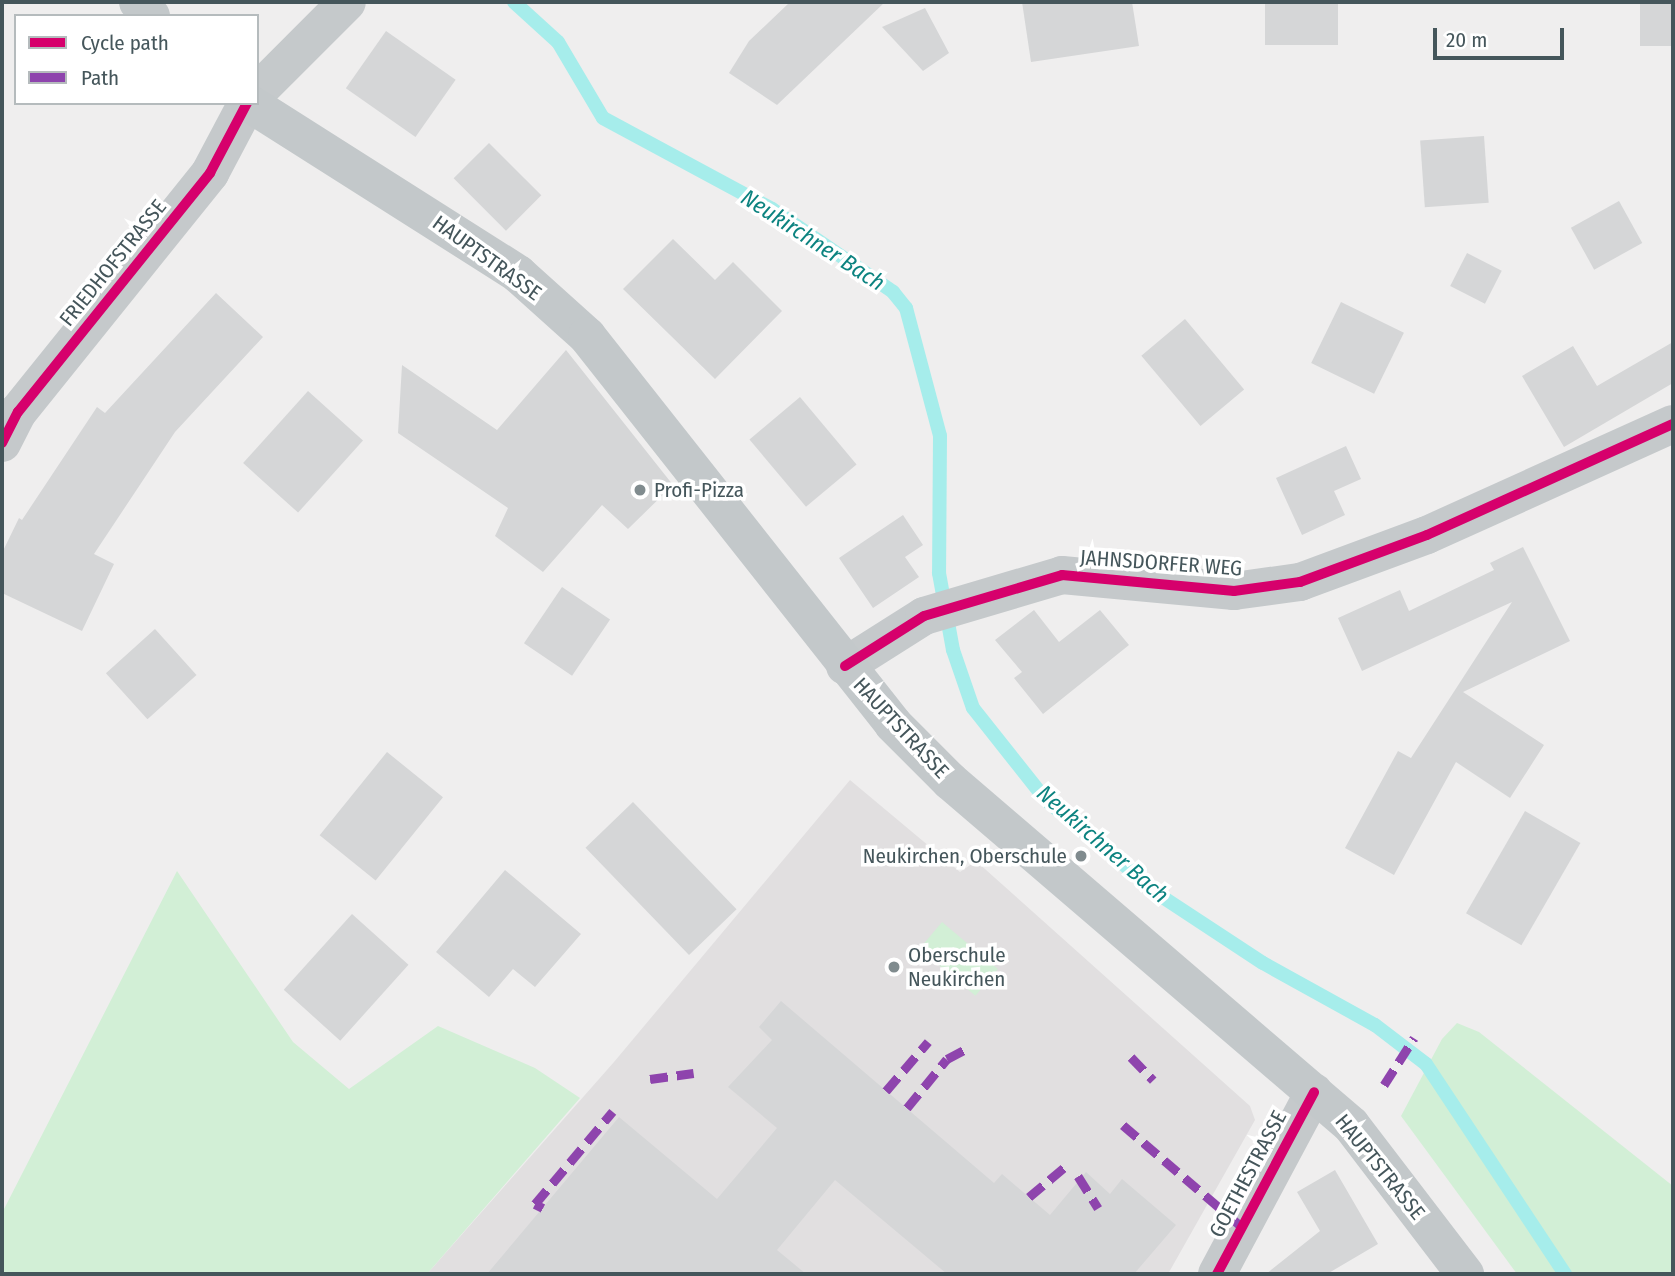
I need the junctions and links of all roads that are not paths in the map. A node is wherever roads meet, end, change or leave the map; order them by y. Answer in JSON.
{"nodes":[{"id":1,"x":347,"y":2,"type":"edge"},
{"id":2,"x":259,"y":90,"type":"edge"},
{"id":3,"x":247,"y":105,"type":"edge"},
{"id":4,"x":251,"y":105,"type":"edge"},
{"id":5,"x":1673,"y":424,"type":"edge"},
{"id":6,"x":2,"y":443,"type":"edge"},
{"id":7,"x":845,"y":666,"type":"junction"},
{"id":8,"x":1314,"y":1092,"type":"junction"},
{"id":9,"x":1217,"y":1274,"type":"edge"},
{"id":10,"x":1465,"y":1274,"type":"edge"}],
"edges":[{"from":1,"to":2,"type":"street"},
{"from":3,"to":6,"type":"street","name":"FRIEDHOFSTRASSE"},
{"from":4,"to":7,"type":"main road","name":"HAUPTSTRASSE"},
{"from":5,"to":7,"type":"street","name":"JAHNSDORFER WEG"},
{"from":7,"to":8,"type":"main road","name":"HAUPTSTRASSE"},
{"from":8,"to":9,"type":"street","name":"GOETHESTRASSE"},
{"from":8,"to":10,"type":"main road","name":"HAUPTSTRASSE"}]}
